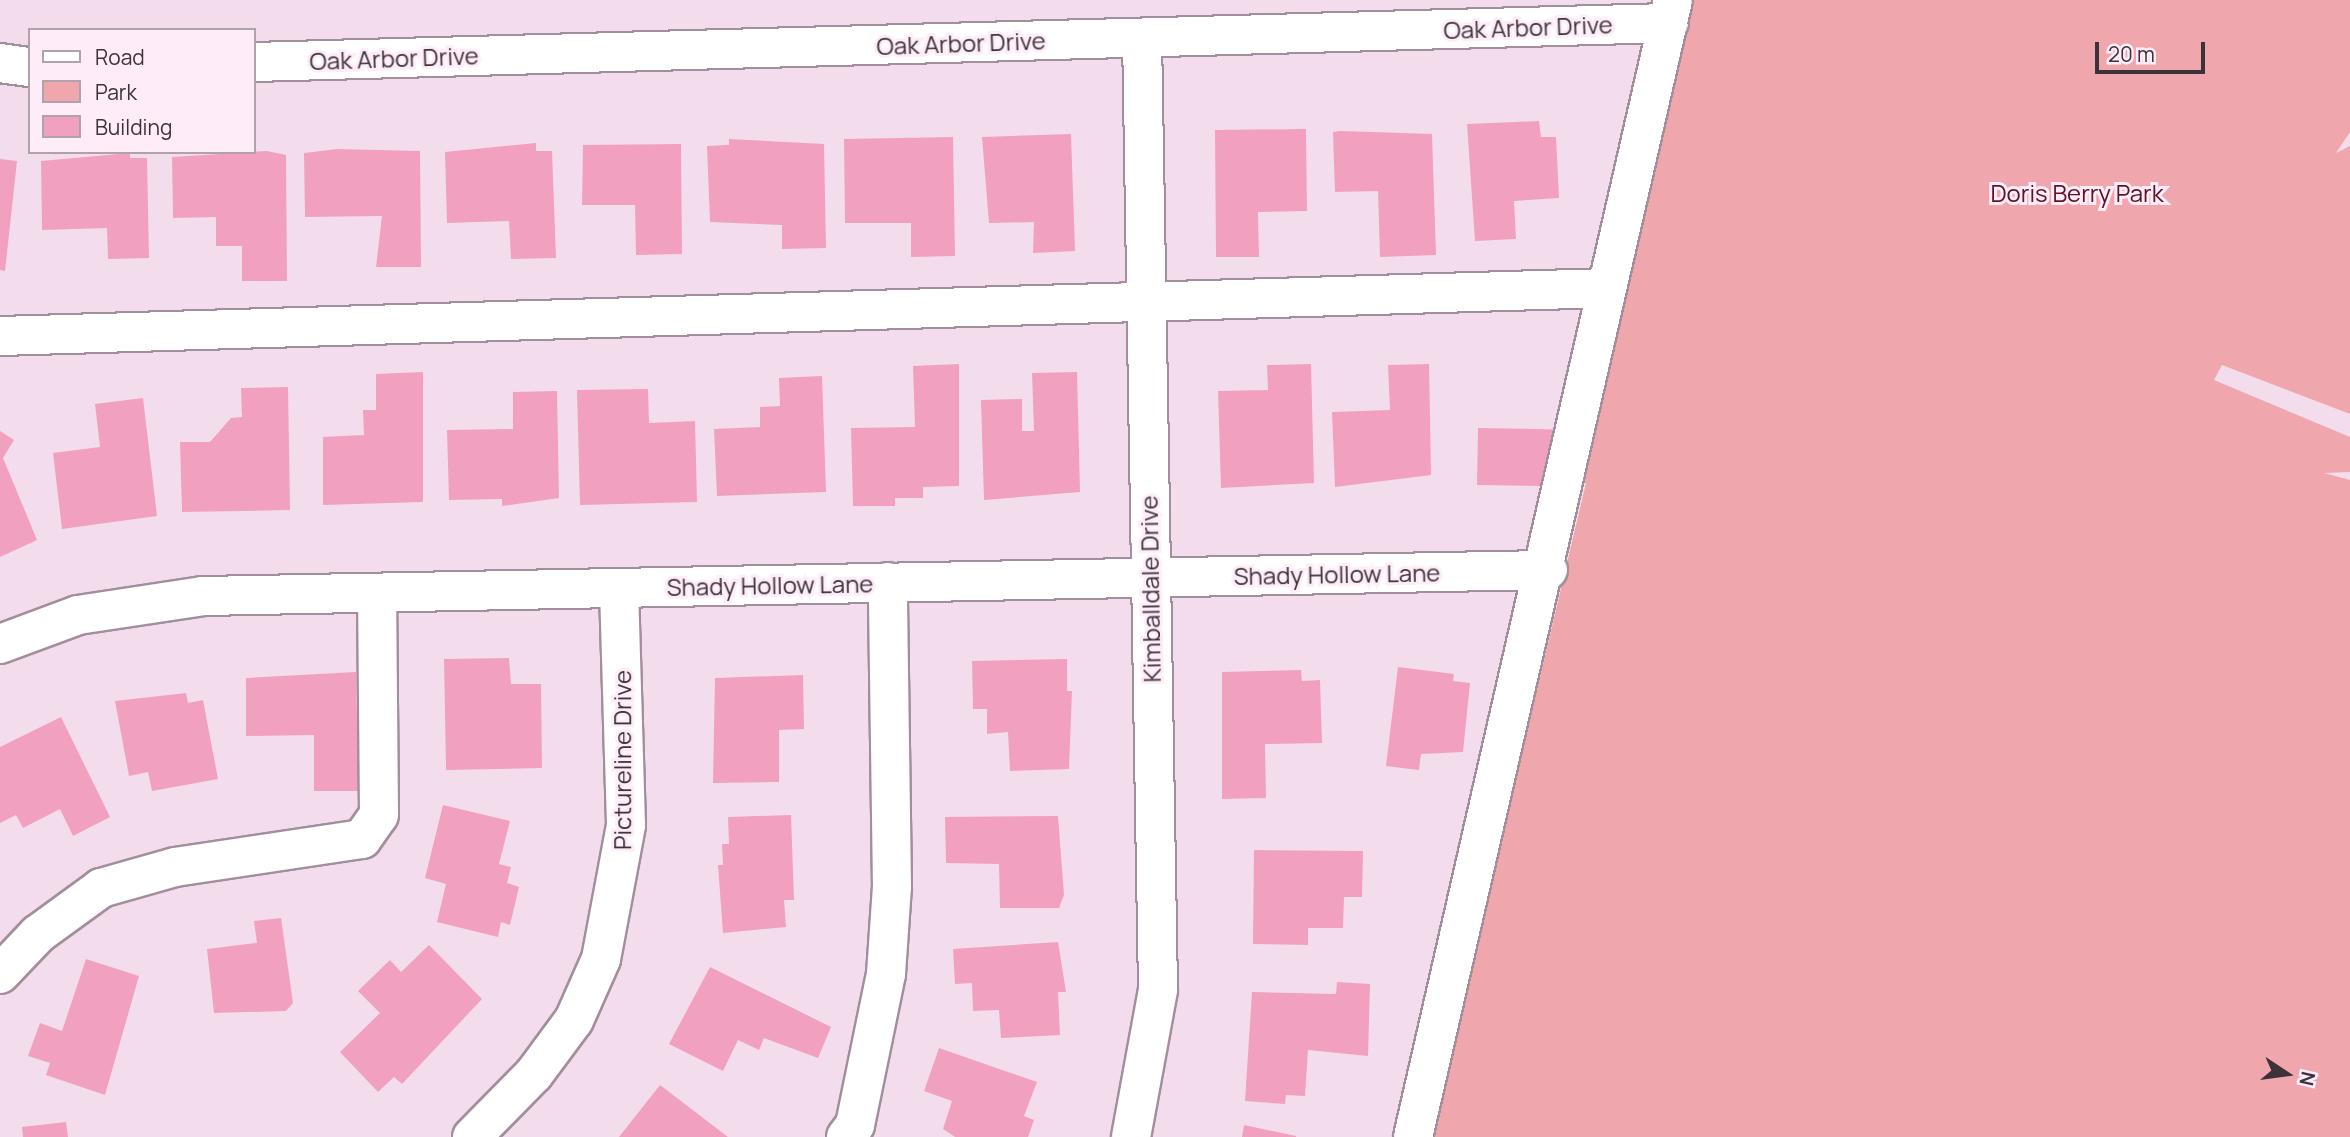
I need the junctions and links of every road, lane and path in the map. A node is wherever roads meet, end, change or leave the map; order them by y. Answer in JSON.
{"nodes":[{"id":1,"x":1671,"y":11,"type":"edge"},
{"id":2,"x":1142,"y":38,"type":"junction"},
{"id":3,"x":256,"y":62,"type":"edge"},
{"id":4,"x":0,"y":63,"type":"edge"},
{"id":5,"x":28,"y":67,"type":"edge"},
{"id":6,"x":1605,"y":288,"type":"junction"},
{"id":7,"x":1146,"y":306,"type":"junction"},
{"id":8,"x":0,"y":336,"type":"edge"},
{"id":9,"x":1548,"y":570,"type":"junction"},
{"id":10,"x":1149,"y":578,"type":"junction"},
{"id":11,"x":888,"y":582,"type":"junction"},
{"id":12,"x":620,"y":588,"type":"junction"},
{"id":13,"x":377,"y":593,"type":"junction"},
{"id":14,"x":0,"y":643,"type":"edge"},
{"id":15,"x":0,"y":974,"type":"edge"},
{"id":16,"x":472,"y":1137,"type":"edge"},
{"id":17,"x":846,"y":1137,"type":"edge"},
{"id":18,"x":1131,"y":1137,"type":"edge"},
{"id":19,"x":1413,"y":1137,"type":"edge"}],
"edges":[{"from":1,"to":2,"type":"street","name":"Oak Arbor Drive"},
{"from":1,"to":6,"type":"street"},
{"from":2,"to":3,"type":"street","name":"Oak Arbor Drive"},
{"from":2,"to":7,"type":"street","name":"Kimballdale Drive"},
{"from":4,"to":5,"type":"street"},
{"from":6,"to":7,"type":"street"},
{"from":6,"to":9,"type":"street"},
{"from":7,"to":8,"type":"street"},
{"from":7,"to":10,"type":"street","name":"Kimballdale Drive"},
{"from":9,"to":10,"type":"street","name":"Shady Hollow Lane"},
{"from":9,"to":19,"type":"street"},
{"from":10,"to":11,"type":"street","name":"Shady Hollow Lane"},
{"from":10,"to":18,"type":"street","name":"Kimballdale Drive"},
{"from":11,"to":12,"type":"street","name":"Shady Hollow Lane"},
{"from":11,"to":17,"type":"street"},
{"from":12,"to":13,"type":"street","name":"Shady Hollow Lane"},
{"from":12,"to":16,"type":"street","name":"Pictureline Drive"},
{"from":13,"to":14,"type":"street","name":"Shady Hollow Lane"},
{"from":13,"to":15,"type":"street"}]}
